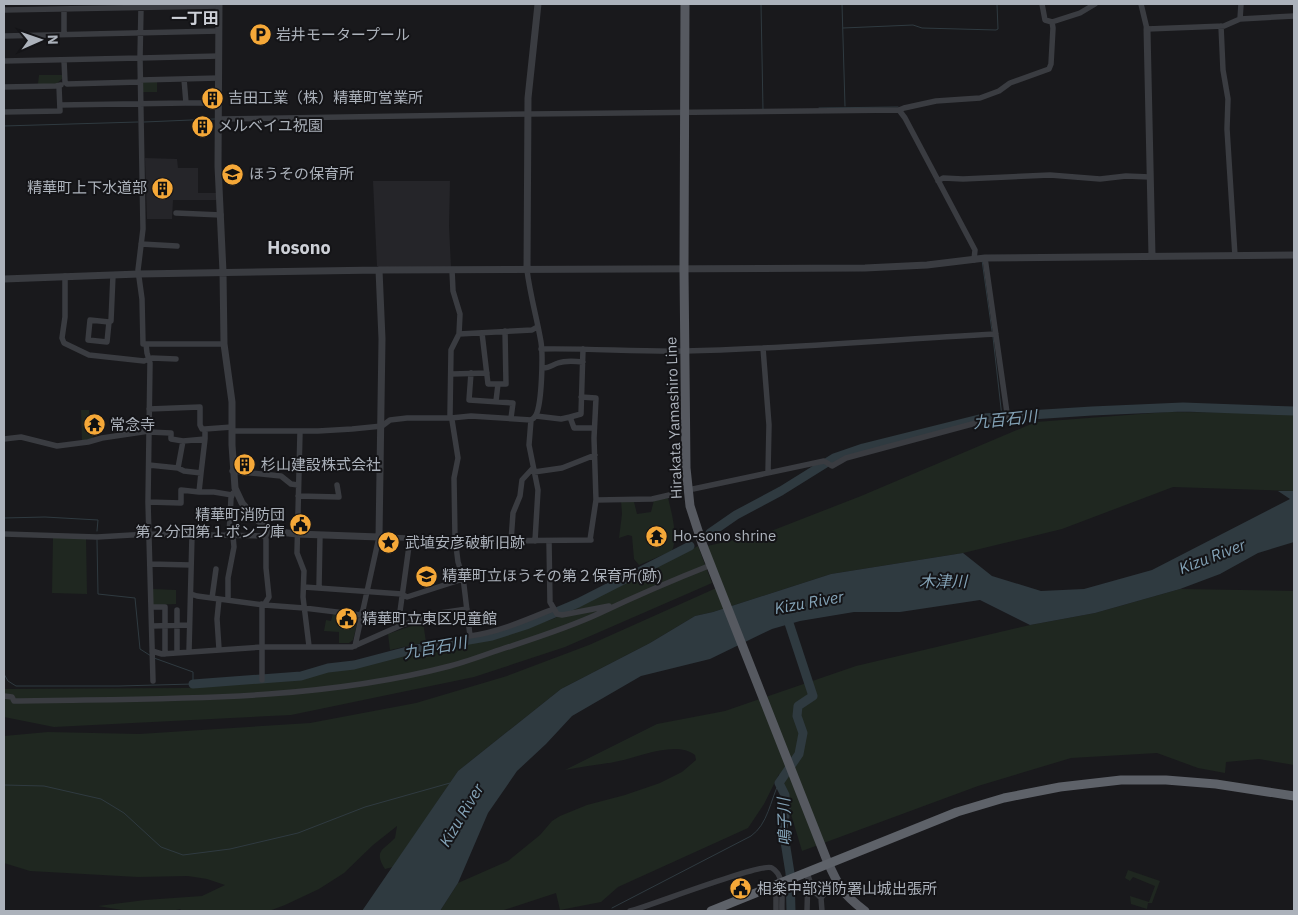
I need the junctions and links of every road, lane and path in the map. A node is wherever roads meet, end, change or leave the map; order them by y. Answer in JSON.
{"nodes":[{"id":1,"x":538,"y":4,"type":"edge"},
{"id":2,"x":685,"y":4,"type":"edge"},
{"id":3,"x":1042,"y":4,"type":"edge"},
{"id":4,"x":1095,"y":4,"type":"edge"},
{"id":5,"x":1141,"y":4,"type":"edge"},
{"id":6,"x":1241,"y":4,"type":"edge"},
{"id":7,"x":219,"y":5,"type":"edge"},
{"id":8,"x":141,"y":8,"type":"junction"},
{"id":9,"x":64,"y":9,"type":"junction"},
{"id":10,"x":4,"y":10,"type":"edge"},
{"id":11,"x":1294,"y":16,"type":"edge"},
{"id":12,"x":1240,"y":19,"type":"junction"},
{"id":13,"x":1052,"y":22,"type":"junction"},
{"id":14,"x":1221,"y":26,"type":"junction"},
{"id":15,"x":1147,"y":28,"type":"junction"},
{"id":16,"x":219,"y":31,"type":"junction"},
{"id":17,"x":140,"y":33,"type":"junction"},
{"id":18,"x":64,"y":34,"type":"junction"},
{"id":19,"x":4,"y":36,"type":"edge"},
{"id":20,"x":219,"y":56,"type":"junction"},
{"id":21,"x":140,"y":58,"type":"junction"},
{"id":22,"x":64,"y":60,"type":"junction"},
{"id":23,"x":4,"y":61,"type":"edge"},
{"id":24,"x":219,"y":78,"type":"junction"},
{"id":25,"x":184,"y":79,"type":"junction"},
{"id":26,"x":140,"y":81,"type":"junction"},
{"id":27,"x":62,"y":84,"type":"junction"},
{"id":28,"x":4,"y":87,"type":"edge"},
{"id":29,"x":186,"y":103,"type":"junction"},
{"id":30,"x":219,"y":103,"type":"junction"},
{"id":31,"x":140,"y":104,"type":"junction"},
{"id":32,"x":60,"y":105,"type":"junction"},
{"id":33,"x":899,"y":110,"type":"junction"},
{"id":34,"x":4,"y":112,"type":"edge"},
{"id":35,"x":684,"y":112,"type":"junction"},
{"id":36,"x":527,"y":114,"type":"junction"},
{"id":37,"x":219,"y":119,"type":"junction"},
{"id":38,"x":1150,"y":177,"type":"junction"},
{"id":39,"x":938,"y":181,"type":"junction"},
{"id":40,"x":176,"y":213,"type":"dead end"},
{"id":41,"x":220,"y":215,"type":"junction"},
{"id":42,"x":141,"y":244,"type":"junction"},
{"id":43,"x":177,"y":246,"type":"dead end"},
{"id":44,"x":1294,"y":255,"type":"edge"},
{"id":45,"x":1152,"y":256,"type":"junction"},
{"id":46,"x":1234,"y":256,"type":"junction"},
{"id":47,"x":985,"y":258,"type":"junction"},
{"id":48,"x":974,"y":260,"type":"junction"},
{"id":49,"x":379,"y":270,"type":"junction"},
{"id":50,"x":452,"y":270,"type":"junction"},
{"id":51,"x":527,"y":270,"type":"junction"},
{"id":52,"x":684,"y":270,"type":"junction"},
{"id":53,"x":223,"y":272,"type":"junction"},
{"id":54,"x":113,"y":274,"type":"junction"},
{"id":55,"x":139,"y":274,"type":"junction"},
{"id":56,"x":65,"y":276,"type":"junction"},
{"id":57,"x":4,"y":279,"type":"edge"},
{"id":58,"x":109,"y":322,"type":"junction"},
{"id":59,"x":537,"y":327,"type":"junction"},
{"id":60,"x":505,"y":331,"type":"junction"},
{"id":61,"x":482,"y":333,"type":"junction"},
{"id":62,"x":459,"y":334,"type":"junction"},
{"id":63,"x":994,"y":334,"type":"junction"},
{"id":64,"x":146,"y":344,"type":"junction"},
{"id":65,"x":224,"y":344,"type":"junction"},
{"id":66,"x":763,"y":348,"type":"junction"},
{"id":67,"x":541,"y":349,"type":"junction"},
{"id":68,"x":583,"y":349,"type":"junction"},
{"id":69,"x":685,"y":351,"type":"junction"},
{"id":70,"x":149,"y":358,"type":"junction"},
{"id":71,"x":176,"y":359,"type":"dead end"},
{"id":72,"x":583,"y":362,"type":"junction"},
{"id":73,"x":542,"y":368,"type":"junction"},
{"id":74,"x":487,"y":373,"type":"junction"},
{"id":75,"x":452,"y":374,"type":"junction"},
{"id":76,"x":471,"y":374,"type":"junction"},
{"id":77,"x":498,"y":384,"type":"junction"},
{"id":78,"x":581,"y":397,"type":"junction"},
{"id":79,"x":496,"y":402,"type":"junction"},
{"id":80,"x":149,"y":409,"type":"junction"},
{"id":81,"x":570,"y":417,"type":"junction"},
{"id":82,"x":451,"y":418,"type":"junction"},
{"id":83,"x":511,"y":418,"type":"junction"},
{"id":84,"x":533,"y":418,"type":"junction"},
{"id":85,"x":382,"y":426,"type":"junction"},
{"id":86,"x":594,"y":428,"type":"junction"},
{"id":87,"x":205,"y":429,"type":"junction"},
{"id":88,"x":232,"y":429,"type":"junction"},
{"id":89,"x":149,"y":432,"type":"junction"},
{"id":90,"x":300,"y":432,"type":"junction"},
{"id":91,"x":4,"y":439,"type":"edge"},
{"id":92,"x":205,"y":439,"type":"junction"},
{"id":93,"x":183,"y":441,"type":"junction"},
{"id":94,"x":595,"y":455,"type":"junction"},
{"id":95,"x":149,"y":465,"type":"junction"},
{"id":96,"x":178,"y":468,"type":"junction"},
{"id":97,"x":534,"y":470,"type":"junction"},
{"id":98,"x":232,"y":471,"type":"junction"},
{"id":99,"x":768,"y":472,"type":"junction"},
{"id":100,"x":201,"y":473,"type":"junction"},
{"id":101,"x":298,"y":485,"type":"junction"},
{"id":102,"x":337,"y":485,"type":"dead end"},
{"id":103,"x":693,"y":489,"type":"dead end"},
{"id":104,"x":199,"y":492,"type":"junction"},
{"id":105,"x":234,"y":493,"type":"junction"},
{"id":106,"x":678,"y":493,"type":"dead end"},
{"id":107,"x":298,"y":496,"type":"junction"},
{"id":108,"x":596,"y":500,"type":"junction"},
{"id":109,"x":148,"y":502,"type":"junction"},
{"id":110,"x":4,"y":534,"type":"edge"},
{"id":111,"x":149,"y":534,"type":"junction"},
{"id":112,"x":269,"y":534,"type":"junction"},
{"id":113,"x":297,"y":534,"type":"junction"},
{"id":114,"x":320,"y":534,"type":"junction"},
{"id":115,"x":192,"y":535,"type":"junction"},
{"id":116,"x":232,"y":536,"type":"junction"},
{"id":117,"x":380,"y":537,"type":"junction"},
{"id":118,"x":412,"y":538,"type":"junction"},
{"id":119,"x":456,"y":540,"type":"junction"},
{"id":120,"x":511,"y":541,"type":"junction"},
{"id":121,"x":536,"y":541,"type":"junction"},
{"id":122,"x":549,"y":541,"type":"junction"},
{"id":123,"x":150,"y":564,"type":"junction"},
{"id":124,"x":191,"y":565,"type":"junction"},
{"id":125,"x":711,"y":566,"type":"junction"},
{"id":126,"x":216,"y":569,"type":"dead end"},
{"id":127,"x":463,"y":579,"type":"junction"},
{"id":128,"x":304,"y":587,"type":"junction"},
{"id":129,"x":319,"y":588,"type":"junction"},
{"id":130,"x":366,"y":591,"type":"junction"},
{"id":131,"x":191,"y":594,"type":"junction"},
{"id":132,"x":402,"y":594,"type":"junction"},
{"id":133,"x":216,"y":599,"type":"junction"},
{"id":134,"x":228,"y":600,"type":"junction"},
{"id":135,"x":263,"y":605,"type":"junction"},
{"id":136,"x":614,"y":605,"type":"junction"},
{"id":137,"x":151,"y":606,"type":"junction"},
{"id":138,"x":304,"y":608,"type":"junction"},
{"id":139,"x":467,"y":609,"type":"junction"},
{"id":140,"x":553,"y":609,"type":"junction"},
{"id":141,"x":177,"y":610,"type":"dead end"},
{"id":142,"x":362,"y":613,"type":"junction"},
{"id":143,"x":399,"y":616,"type":"junction"},
{"id":144,"x":177,"y":625,"type":"junction"},
{"id":145,"x":189,"y":625,"type":"junction"},
{"id":146,"x":152,"y":626,"type":"junction"},
{"id":147,"x":164,"y":626,"type":"junction"},
{"id":148,"x":398,"y":626,"type":"junction"},
{"id":149,"x":308,"y":646,"type":"junction"},
{"id":150,"x":355,"y":646,"type":"junction"},
{"id":151,"x":262,"y":647,"type":"junction"},
{"id":152,"x":219,"y":649,"type":"junction"},
{"id":153,"x":152,"y":651,"type":"junction"},
{"id":154,"x":190,"y":651,"type":"junction"},
{"id":155,"x":177,"y":653,"type":"junction"},
{"id":156,"x":165,"y":654,"type":"junction"},
{"id":157,"x":262,"y":680,"type":"dead end"},
{"id":158,"x":153,"y":681,"type":"dead end"},
{"id":159,"x":4,"y":696,"type":"edge"},
{"id":160,"x":1294,"y":796,"type":"edge"},
{"id":161,"x":827,"y":861,"type":"junction"},
{"id":162,"x":806,"y":874,"type":"junction"},
{"id":163,"x":836,"y":882,"type":"junction"},
{"id":164,"x":779,"y":884,"type":"junction"},
{"id":165,"x":821,"y":898,"type":"junction"},
{"id":166,"x":630,"y":911,"type":"edge"},
{"id":167,"x":711,"y":911,"type":"edge"},
{"id":168,"x":776,"y":911,"type":"edge"},
{"id":169,"x":782,"y":911,"type":"edge"},
{"id":170,"x":806,"y":911,"type":"edge"},
{"id":171,"x":822,"y":911,"type":"edge"},
{"id":172,"x":865,"y":911,"type":"edge"}],
"edges":[{"from":1,"to":36,"type":"street"},
{"from":2,"to":35,"type":"main road","name":"Hirakata Yamashiro Line"},
{"from":3,"to":13,"type":"street"},
{"from":4,"to":13,"type":"street"},
{"from":5,"to":15,"type":"street"},
{"from":6,"to":12,"type":"street"},
{"from":7,"to":8,"type":"street"},
{"from":7,"to":16,"type":"street"},
{"from":8,"to":9,"type":"street"},
{"from":8,"to":17,"type":"street"},
{"from":9,"to":10,"type":"street"},
{"from":9,"to":18,"type":"street"},
{"from":11,"to":12,"type":"street"},
{"from":12,"to":14,"type":"street"},
{"from":13,"to":33,"type":"street"},
{"from":14,"to":15,"type":"street"},
{"from":14,"to":46,"type":"street"},
{"from":15,"to":38,"type":"street"},
{"from":16,"to":17,"type":"street"},
{"from":16,"to":20,"type":"street"},
{"from":17,"to":18,"type":"street"},
{"from":17,"to":21,"type":"street"},
{"from":18,"to":19,"type":"street"},
{"from":20,"to":21,"type":"street"},
{"from":20,"to":24,"type":"street"},
{"from":21,"to":22,"type":"street"},
{"from":21,"to":26,"type":"street"},
{"from":22,"to":23,"type":"street"},
{"from":22,"to":27,"type":"street"},
{"from":24,"to":25,"type":"street"},
{"from":24,"to":30,"type":"street"},
{"from":25,"to":26,"type":"street"},
{"from":25,"to":29,"type":"street"},
{"from":26,"to":27,"type":"street"},
{"from":26,"to":31,"type":"street"},
{"from":27,"to":28,"type":"street"},
{"from":27,"to":32,"type":"street"},
{"from":29,"to":30,"type":"street"},
{"from":29,"to":31,"type":"street"},
{"from":30,"to":37,"type":"street"},
{"from":31,"to":32,"type":"street"},
{"from":31,"to":42,"type":"street"},
{"from":32,"to":34,"type":"street"},
{"from":33,"to":35,"type":"street"},
{"from":33,"to":39,"type":"street"},
{"from":35,"to":36,"type":"street"},
{"from":35,"to":52,"type":"main road","name":"Hirakata Yamashiro Line"},
{"from":36,"to":37,"type":"street"},
{"from":36,"to":51,"type":"street"},
{"from":37,"to":41,"type":"street"},
{"from":38,"to":39,"type":"street"},
{"from":38,"to":45,"type":"street"},
{"from":39,"to":48,"type":"street"},
{"from":40,"to":41,"type":"street"},
{"from":41,"to":53,"type":"street"},
{"from":42,"to":43,"type":"street"},
{"from":42,"to":55,"type":"street"},
{"from":44,"to":46,"type":"street"},
{"from":45,"to":46,"type":"street"},
{"from":45,"to":47,"type":"street"},
{"from":47,"to":48,"type":"street"},
{"from":47,"to":63,"type":"street"},
{"from":48,"to":52,"type":"street"},
{"from":49,"to":50,"type":"street"},
{"from":49,"to":53,"type":"street"},
{"from":49,"to":85,"type":"street"},
{"from":50,"to":51,"type":"street"},
{"from":50,"to":62,"type":"street"},
{"from":51,"to":52,"type":"street"},
{"from":51,"to":59,"type":"street"},
{"from":52,"to":69,"type":"main road","name":"Hirakata Yamashiro Line"},
{"from":53,"to":55,"type":"street"},
{"from":53,"to":65,"type":"street"},
{"from":54,"to":55,"type":"street"},
{"from":54,"to":56,"type":"street"},
{"from":54,"to":58,"type":"street"},
{"from":55,"to":64,"type":"street"},
{"from":56,"to":57,"type":"street"},
{"from":56,"to":70,"type":"street"},
{"from":58,"to":58,"type":"street"},
{"from":59,"to":60,"type":"street"},
{"from":59,"to":67,"type":"street"},
{"from":60,"to":61,"type":"street"},
{"from":60,"to":77,"type":"street"},
{"from":61,"to":62,"type":"street"},
{"from":61,"to":74,"type":"street"},
{"from":62,"to":75,"type":"street"},
{"from":63,"to":66,"type":"street"},
{"from":63,"to":99,"type":"street"},
{"from":64,"to":65,"type":"street"},
{"from":64,"to":70,"type":"street"},
{"from":65,"to":88,"type":"street"},
{"from":66,"to":69,"type":"street"},
{"from":66,"to":99,"type":"street"},
{"from":67,"to":68,"type":"street"},
{"from":67,"to":73,"type":"street"},
{"from":68,"to":69,"type":"street"},
{"from":68,"to":72,"type":"street"},
{"from":69,"to":125,"type":"main road","name":"Hirakata Yamashiro Line"},
{"from":70,"to":71,"type":"street"},
{"from":70,"to":80,"type":"street"},
{"from":72,"to":73,"type":"street"},
{"from":72,"to":78,"type":"street"},
{"from":73,"to":84,"type":"street"},
{"from":74,"to":76,"type":"street"},
{"from":74,"to":77,"type":"street"},
{"from":75,"to":76,"type":"street"},
{"from":75,"to":82,"type":"street"},
{"from":76,"to":79,"type":"street"},
{"from":77,"to":79,"type":"street"},
{"from":78,"to":81,"type":"street"},
{"from":78,"to":86,"type":"street"},
{"from":79,"to":83,"type":"street"},
{"from":80,"to":87,"type":"street"},
{"from":80,"to":89,"type":"street"},
{"from":81,"to":84,"type":"street"},
{"from":81,"to":86,"type":"street"},
{"from":82,"to":83,"type":"street"},
{"from":82,"to":85,"type":"street"},
{"from":82,"to":119,"type":"street"},
{"from":83,"to":84,"type":"street"},
{"from":84,"to":97,"type":"street"},
{"from":85,"to":90,"type":"street"},
{"from":85,"to":117,"type":"street"},
{"from":86,"to":94,"type":"street"},
{"from":87,"to":88,"type":"street"},
{"from":87,"to":92,"type":"street"},
{"from":88,"to":90,"type":"street"},
{"from":88,"to":98,"type":"street"},
{"from":89,"to":91,"type":"street"},
{"from":89,"to":93,"type":"street"},
{"from":89,"to":95,"type":"street"},
{"from":90,"to":101,"type":"street"},
{"from":92,"to":93,"type":"street"},
{"from":92,"to":100,"type":"street"},
{"from":93,"to":96,"type":"street"},
{"from":94,"to":97,"type":"street"},
{"from":94,"to":108,"type":"street"},
{"from":95,"to":96,"type":"street"},
{"from":95,"to":109,"type":"street"},
{"from":96,"to":100,"type":"street"},
{"from":97,"to":120,"type":"street"},
{"from":97,"to":121,"type":"street"},
{"from":98,"to":101,"type":"street"},
{"from":98,"to":105,"type":"street"},
{"from":99,"to":103,"type":"street"},
{"from":100,"to":104,"type":"street"},
{"from":101,"to":107,"type":"street"},
{"from":102,"to":107,"type":"street"},
{"from":104,"to":105,"type":"street"},
{"from":104,"to":109,"type":"street"},
{"from":105,"to":112,"type":"street"},
{"from":105,"to":116,"type":"street"},
{"from":106,"to":108,"type":"street"},
{"from":107,"to":113,"type":"street"},
{"from":108,"to":122,"type":"street"},
{"from":109,"to":111,"type":"street"},
{"from":110,"to":111,"type":"street"},
{"from":111,"to":115,"type":"street"},
{"from":111,"to":123,"type":"street"},
{"from":112,"to":113,"type":"street"},
{"from":112,"to":116,"type":"street"},
{"from":112,"to":135,"type":"street"},
{"from":113,"to":114,"type":"street"},
{"from":113,"to":128,"type":"street"},
{"from":114,"to":117,"type":"street"},
{"from":114,"to":129,"type":"street"},
{"from":115,"to":116,"type":"street"},
{"from":115,"to":124,"type":"street"},
{"from":116,"to":134,"type":"street"},
{"from":117,"to":118,"type":"street"},
{"from":117,"to":130,"type":"street"},
{"from":118,"to":119,"type":"street"},
{"from":118,"to":132,"type":"street"},
{"from":119,"to":120,"type":"street"},
{"from":119,"to":127,"type":"street"},
{"from":120,"to":121,"type":"street"},
{"from":121,"to":122,"type":"street"},
{"from":122,"to":140,"type":"street"},
{"from":123,"to":124,"type":"street"},
{"from":123,"to":137,"type":"street"},
{"from":124,"to":131,"type":"street"},
{"from":125,"to":136,"type":"street"},
{"from":125,"to":161,"type":"main road","name":"Hirakata Yamashiro Line"},
{"from":126,"to":133,"type":"street"},
{"from":127,"to":132,"type":"street"},
{"from":127,"to":139,"type":"street"},
{"from":128,"to":129,"type":"street"},
{"from":128,"to":138,"type":"street"},
{"from":129,"to":130,"type":"street"},
{"from":130,"to":132,"type":"street"},
{"from":130,"to":142,"type":"street"},
{"from":131,"to":133,"type":"street"},
{"from":131,"to":145,"type":"street"},
{"from":132,"to":143,"type":"street"},
{"from":133,"to":134,"type":"street"},
{"from":133,"to":152,"type":"street"},
{"from":134,"to":135,"type":"street"},
{"from":135,"to":138,"type":"street"},
{"from":135,"to":151,"type":"street"},
{"from":136,"to":140,"type":"street"},
{"from":136,"to":159,"type":"street"},
{"from":137,"to":146,"type":"street"},
{"from":137,"to":147,"type":"street"},
{"from":138,"to":142,"type":"street"},
{"from":138,"to":149,"type":"street"},
{"from":139,"to":140,"type":"street"},
{"from":139,"to":148,"type":"street"},
{"from":141,"to":144,"type":"street"},
{"from":142,"to":143,"type":"street"},
{"from":142,"to":150,"type":"street"},
{"from":143,"to":148,"type":"street"},
{"from":144,"to":145,"type":"street"},
{"from":144,"to":147,"type":"street"},
{"from":144,"to":155,"type":"street"},
{"from":145,"to":154,"type":"street"},
{"from":146,"to":147,"type":"street"},
{"from":146,"to":153,"type":"street"},
{"from":147,"to":156,"type":"street"},
{"from":148,"to":150,"type":"street"},
{"from":149,"to":150,"type":"street"},
{"from":149,"to":151,"type":"street"},
{"from":151,"to":152,"type":"street"},
{"from":151,"to":157,"type":"street"},
{"from":152,"to":154,"type":"street"},
{"from":153,"to":156,"type":"street"},
{"from":153,"to":158,"type":"street"},
{"from":154,"to":155,"type":"street"},
{"from":155,"to":156,"type":"street"},
{"from":160,"to":161,"type":"highway"},
{"from":161,"to":162,"type":"highway"},
{"from":161,"to":163,"type":"main road","name":"Hirakata Yamashiro Line"},
{"from":162,"to":164,"type":"highway"},
{"from":162,"to":165,"type":"street"},
{"from":162,"to":170,"type":"street"},
{"from":163,"to":165,"type":"street"},
{"from":163,"to":172,"type":"main road","name":"Hirakata Yamashiro Line"},
{"from":164,"to":166,"type":"street"},
{"from":164,"to":167,"type":"highway"},
{"from":164,"to":168,"type":"street"},
{"from":164,"to":169,"type":"street"},
{"from":165,"to":171,"type":"street"}]}
